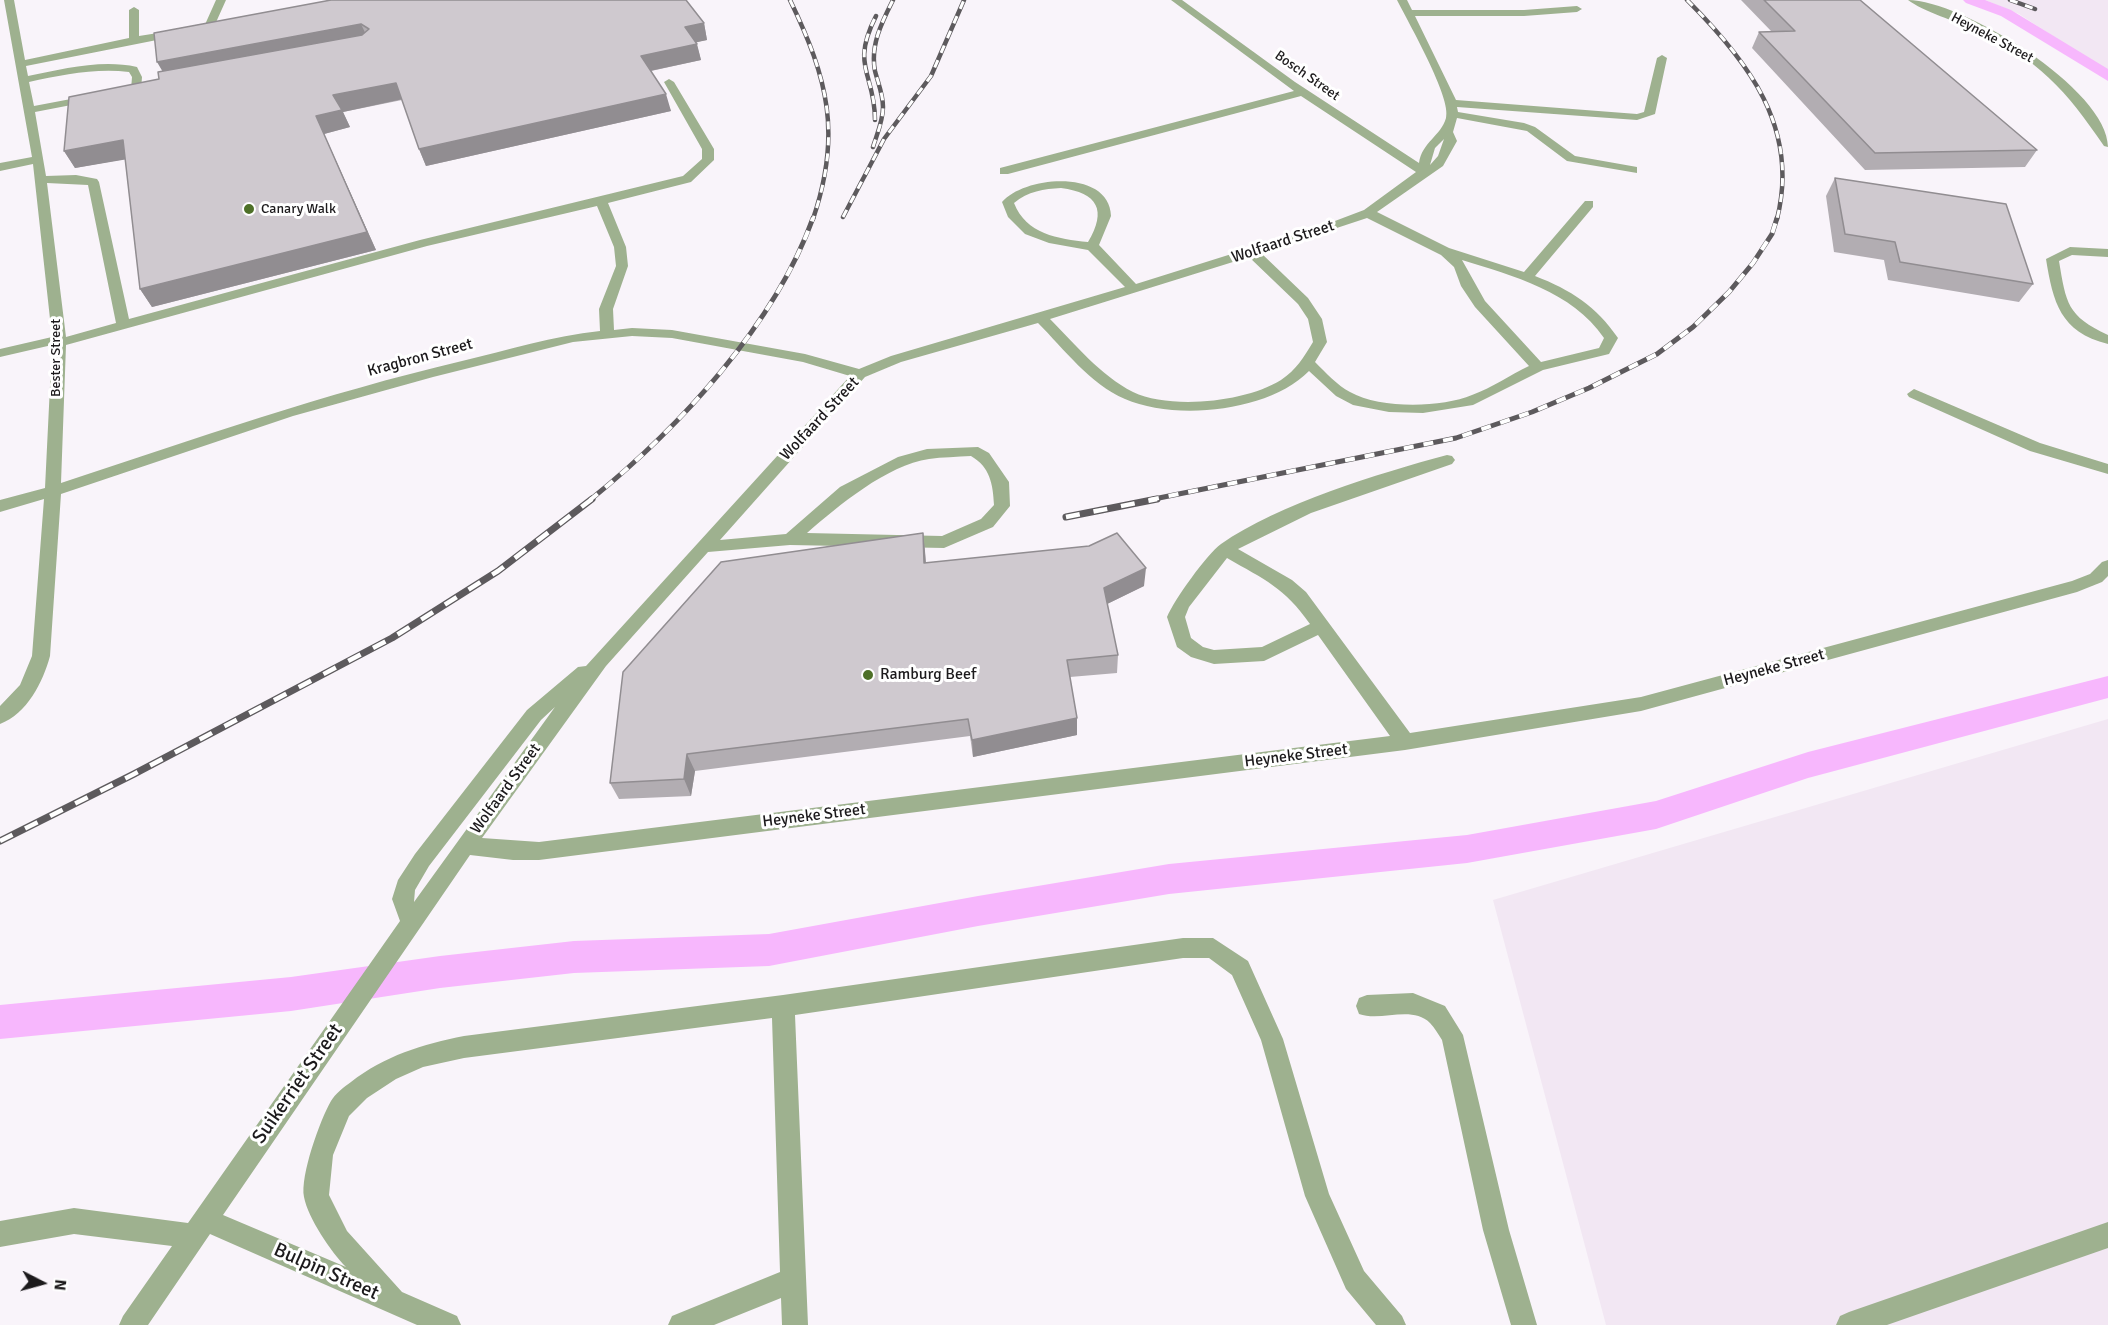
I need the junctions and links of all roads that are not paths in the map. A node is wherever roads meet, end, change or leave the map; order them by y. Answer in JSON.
{"nodes":[{"id":1,"x":9,"y":0,"type":"edge"},
{"id":2,"x":221,"y":0,"type":"edge"},
{"id":3,"x":1176,"y":0,"type":"edge"},
{"id":4,"x":1402,"y":0,"type":"edge"},
{"id":5,"x":1913,"y":0,"type":"edge"},
{"id":6,"x":1577,"y":9,"type":"dead end"},
{"id":7,"x":134,"y":10,"type":"dead end"},
{"id":8,"x":1409,"y":13,"type":"junction"},
{"id":9,"x":134,"y":40,"type":"junction"},
{"id":10,"x":1662,"y":58,"type":"dead end"},
{"id":11,"x":21,"y":64,"type":"junction"},
{"id":12,"x":23,"y":80,"type":"junction"},
{"id":13,"x":669,"y":82,"type":"dead end"},
{"id":14,"x":136,"y":90,"type":"edge"},
{"id":15,"x":1302,"y":92,"type":"junction"},
{"id":16,"x":104,"y":96,"type":"edge"},
{"id":17,"x":1452,"y":109,"type":"junction"},
{"id":18,"x":29,"y":110,"type":"junction"},
{"id":19,"x":1447,"y":132,"type":"junction"},
{"id":20,"x":1380,"y":144,"type":"junction"},
{"id":21,"x":2108,"y":144,"type":"edge"},
{"id":22,"x":1430,"y":146,"type":"junction"},
{"id":23,"x":38,"y":159,"type":"junction"},
{"id":24,"x":0,"y":167,"type":"edge"},
{"id":25,"x":1633,"y":170,"type":"dead end"},
{"id":26,"x":1004,"y":171,"type":"dead end"},
{"id":27,"x":1424,"y":171,"type":"junction"},
{"id":28,"x":40,"y":180,"type":"junction"},
{"id":29,"x":601,"y":201,"type":"junction"},
{"id":30,"x":1589,"y":204,"type":"dead end"},
{"id":31,"x":1368,"y":213,"type":"junction"},
{"id":32,"x":1092,"y":246,"type":"junction"},
{"id":33,"x":1446,"y":252,"type":"junction"},
{"id":34,"x":1253,"y":253,"type":"junction"},
{"id":35,"x":2108,"y":253,"type":"edge"},
{"id":36,"x":1526,"y":278,"type":"junction"},
{"id":37,"x":1134,"y":289,"type":"junction"},
{"id":38,"x":1041,"y":318,"type":"junction"},
{"id":39,"x":123,"y":326,"type":"junction"},
{"id":40,"x":607,"y":333,"type":"junction"},
{"id":41,"x":2108,"y":340,"type":"edge"},
{"id":42,"x":59,"y":341,"type":"junction"},
{"id":43,"x":0,"y":353,"type":"edge"},
{"id":44,"x":1308,"y":363,"type":"junction"},
{"id":45,"x":1538,"y":367,"type":"junction"},
{"id":46,"x":860,"y":374,"type":"junction"},
{"id":47,"x":1914,"y":394,"type":"dead end"},
{"id":48,"x":1447,"y":460,"type":"dead end"},
{"id":49,"x":2108,"y":469,"type":"edge"},
{"id":50,"x":53,"y":491,"type":"junction"},
{"id":51,"x":0,"y":506,"type":"edge"},
{"id":52,"x":790,"y":539,"type":"junction"},
{"id":53,"x":703,"y":547,"type":"junction"},
{"id":54,"x":1225,"y":549,"type":"junction"},
{"id":55,"x":2108,"y":566,"type":"edge"},
{"id":56,"x":1321,"y":626,"type":"junction"},
{"id":57,"x":600,"y":661,"type":"junction"},
{"id":58,"x":0,"y":716,"type":"edge"},
{"id":59,"x":1405,"y":742,"type":"junction"},
{"id":60,"x":465,"y":844,"type":"junction"},
{"id":61,"x":411,"y":922,"type":"junction"},
{"id":62,"x":783,"y":1006,"type":"junction"},
{"id":63,"x":1367,"y":1006,"type":"dead end"},
{"id":64,"x":199,"y":1228,"type":"junction"},
{"id":65,"x":0,"y":1234,"type":"edge"},
{"id":66,"x":2108,"y":1235,"type":"edge"},
{"id":67,"x":793,"y":1280,"type":"junction"},
{"id":68,"x":393,"y":1301,"type":"junction"},
{"id":69,"x":132,"y":1325,"type":"edge"},
{"id":70,"x":448,"y":1325,"type":"edge"},
{"id":71,"x":681,"y":1325,"type":"edge"},
{"id":72,"x":795,"y":1325,"type":"edge"},
{"id":73,"x":1393,"y":1325,"type":"edge"},
{"id":74,"x":1524,"y":1325,"type":"edge"},
{"id":75,"x":1849,"y":1325,"type":"edge"}],
"edges":[{"from":1,"to":11,"type":"street","name":"Bester Street"},
{"from":2,"to":9,"type":"street"},
{"from":3,"to":15,"type":"street","name":"Bosch Street"},
{"from":4,"to":8,"type":"street"},
{"from":5,"to":21,"type":"street","name":"Heyneke Street"},
{"from":6,"to":8,"type":"street"},
{"from":7,"to":9,"type":"street"},
{"from":8,"to":17,"type":"street"},
{"from":9,"to":11,"type":"street"},
{"from":10,"to":17,"type":"street"},
{"from":11,"to":12,"type":"street","name":"Bester Street"},
{"from":12,"to":14,"type":"street"},
{"from":12,"to":18,"type":"street","name":"Bester Street"},
{"from":13,"to":29,"type":"street"},
{"from":15,"to":20,"type":"street","name":"Bosch Street"},
{"from":15,"to":26,"type":"street"},
{"from":16,"to":18,"type":"street"},
{"from":17,"to":19,"type":"street","name":"Wolfaard Street"},
{"from":17,"to":25,"type":"street"},
{"from":18,"to":23,"type":"street","name":"Bester Street"},
{"from":19,"to":22,"type":"street"},
{"from":19,"to":27,"type":"street","name":"Wolfaard Street"},
{"from":20,"to":22,"type":"street"},
{"from":20,"to":27,"type":"street","name":"Bosch Street"},
{"from":22,"to":27,"type":"street"},
{"from":23,"to":24,"type":"street"},
{"from":23,"to":28,"type":"street","name":"Bester Street"},
{"from":27,"to":31,"type":"street","name":"Wolfaard Street"},
{"from":28,"to":39,"type":"street"},
{"from":28,"to":42,"type":"street","name":"Bester Street"},
{"from":29,"to":39,"type":"street"},
{"from":29,"to":40,"type":"street"},
{"from":30,"to":36,"type":"street"},
{"from":31,"to":33,"type":"street"},
{"from":31,"to":34,"type":"street","name":"Wolfaard Street"},
{"from":32,"to":32,"type":"street"},
{"from":32,"to":37,"type":"street"},
{"from":33,"to":36,"type":"street"},
{"from":33,"to":45,"type":"street"},
{"from":34,"to":37,"type":"street","name":"Wolfaard Street"},
{"from":34,"to":44,"type":"street"},
{"from":35,"to":41,"type":"street"},
{"from":36,"to":45,"type":"street"},
{"from":37,"to":38,"type":"street","name":"Wolfaard Street"},
{"from":38,"to":44,"type":"street"},
{"from":38,"to":46,"type":"street","name":"Wolfaard Street"},
{"from":39,"to":42,"type":"street"},
{"from":40,"to":46,"type":"street","name":"Kragbron Street"},
{"from":40,"to":50,"type":"street","name":"Kragbron Street"},
{"from":42,"to":43,"type":"street"},
{"from":42,"to":50,"type":"street","name":"Bester Street"},
{"from":44,"to":45,"type":"street"},
{"from":46,"to":53,"type":"street","name":"Wolfaard Street"},
{"from":47,"to":49,"type":"street"},
{"from":48,"to":54,"type":"street"},
{"from":50,"to":51,"type":"street","name":"Kragbron Street"},
{"from":50,"to":58,"type":"street","name":"Bester Street"},
{"from":52,"to":52,"type":"street"},
{"from":52,"to":53,"type":"street"},
{"from":53,"to":57,"type":"street","name":"Wolfaard Street"},
{"from":54,"to":56,"type":"street"},
{"from":54,"to":56,"type":"street"},
{"from":55,"to":59,"type":"street","name":"Heyneke Street"},
{"from":56,"to":59,"type":"street"},
{"from":57,"to":60,"type":"street","name":"Wolfaard Street"},
{"from":57,"to":61,"type":"street"},
{"from":59,"to":60,"type":"street","name":"Heyneke Street"},
{"from":60,"to":61,"type":"street","name":"Suikerriet Street"},
{"from":61,"to":64,"type":"street","name":"Suikerriet Street"},
{"from":62,"to":67,"type":"street"},
{"from":62,"to":68,"type":"street"},
{"from":62,"to":73,"type":"street"},
{"from":63,"to":74,"type":"street"},
{"from":64,"to":65,"type":"street","name":"Bulpin Street"},
{"from":64,"to":68,"type":"street","name":"Bulpin Street"},
{"from":64,"to":69,"type":"street","name":"Suikerriet Street"},
{"from":66,"to":75,"type":"street"},
{"from":67,"to":71,"type":"street"},
{"from":67,"to":72,"type":"street"},
{"from":68,"to":70,"type":"street","name":"Bulpin Street"}]}
